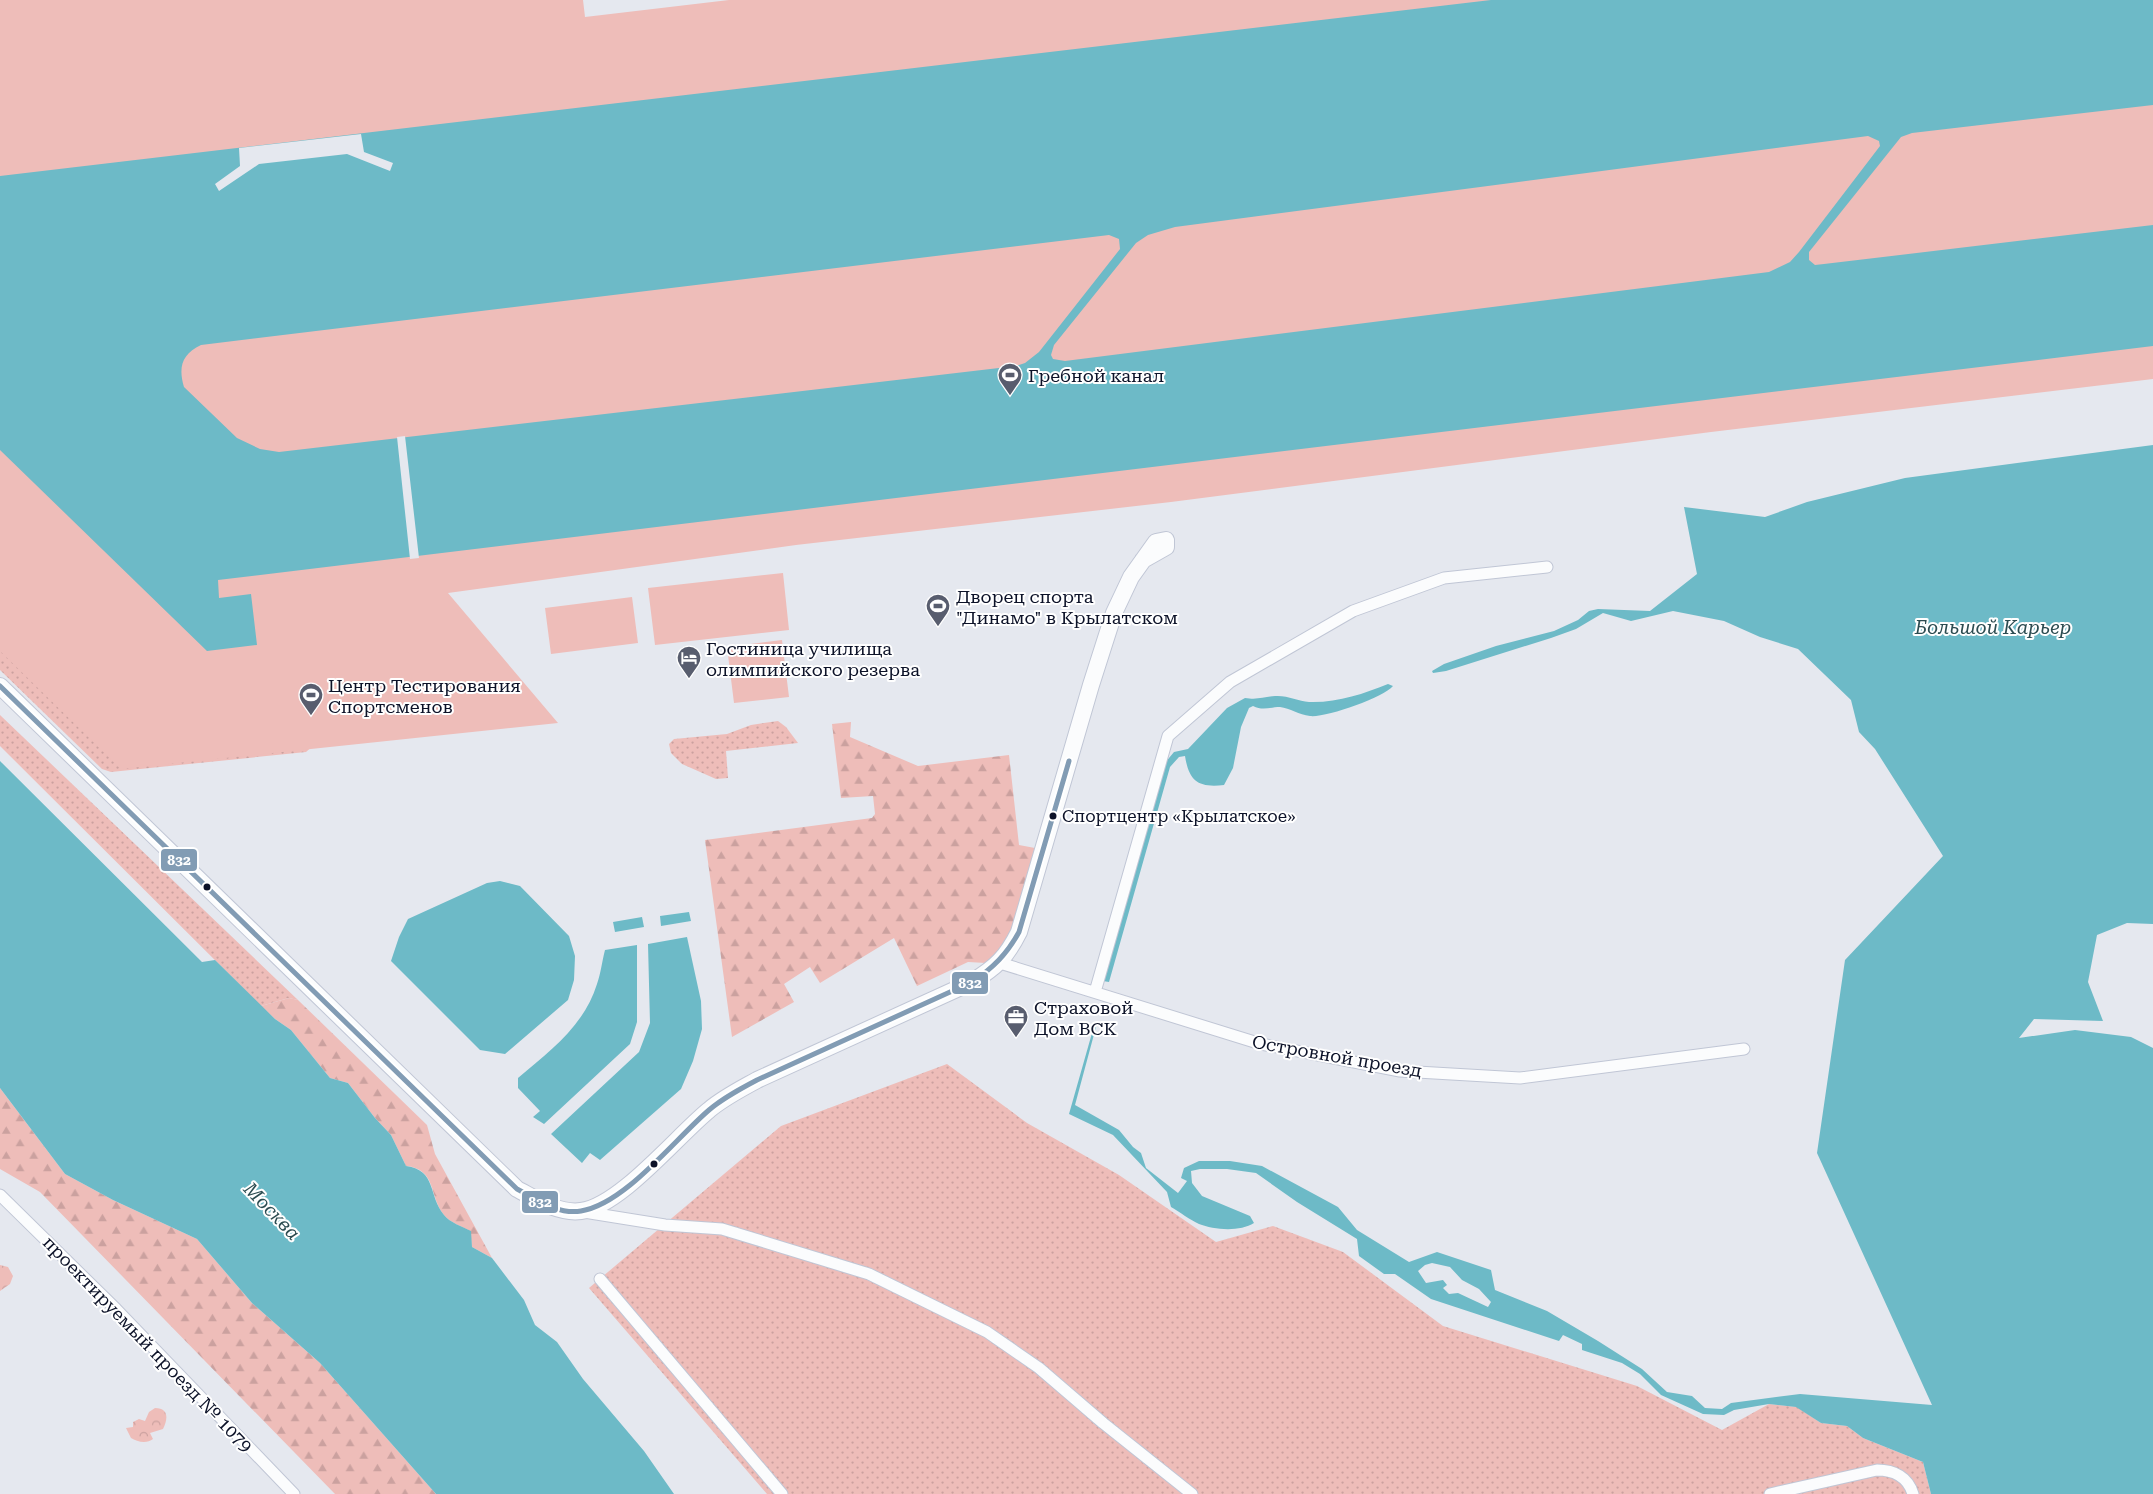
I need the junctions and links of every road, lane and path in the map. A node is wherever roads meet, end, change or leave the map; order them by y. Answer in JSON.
{"nodes":[{"id":1,"x":1156,"y":542,"type":"dead end"},
{"id":2,"x":1547,"y":567,"type":"dead end"},
{"id":3,"x":0,"y":686,"type":"edge"},
{"id":4,"x":1000,"y":963,"type":"junction"},
{"id":5,"x":1094,"y":992,"type":"junction"},
{"id":6,"x":1744,"y":1049,"type":"dead end"},
{"id":7,"x":0,"y":1195,"type":"edge"},
{"id":8,"x":537,"y":1200,"type":"junction"},
{"id":9,"x":581,"y":1211,"type":"junction"},
{"id":10,"x":548,"y":1215,"type":"dead end"},
{"id":11,"x":600,"y":1279,"type":"dead end"},
{"id":12,"x":294,"y":1494,"type":"edge"},
{"id":13,"x":782,"y":1494,"type":"edge"},
{"id":14,"x":1192,"y":1494,"type":"edge"},
{"id":15,"x":1770,"y":1494,"type":"edge"},
{"id":16,"x":1913,"y":1494,"type":"edge"}],
"edges":[{"from":1,"to":4,"type":"street"},
{"from":2,"to":5,"type":"street"},
{"from":3,"to":8,"type":"street"},
{"from":4,"to":5,"type":"street","name":"Островной проезд"},
{"from":4,"to":9,"type":"street"},
{"from":5,"to":6,"type":"street","name":"Островной проезд"},
{"from":7,"to":12,"type":"street","name":"проектируемый проезд № 1079"},
{"from":8,"to":9,"type":"street"},
{"from":8,"to":10,"type":"street"},
{"from":9,"to":14,"type":"street"},
{"from":11,"to":13,"type":"street"},
{"from":15,"to":16,"type":"street"}]}
